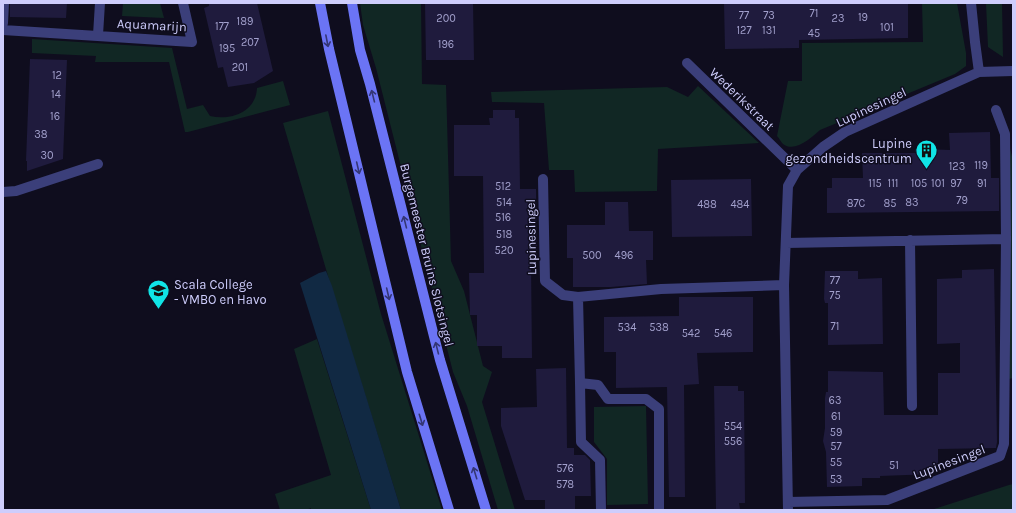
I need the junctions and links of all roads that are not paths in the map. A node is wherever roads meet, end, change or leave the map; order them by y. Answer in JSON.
{"nodes":[{"id":1,"x":4,"y":3,"type":"edge"},
{"id":2,"x":100,"y":3,"type":"edge"},
{"id":3,"x":183,"y":3,"type":"edge"},
{"id":4,"x":320,"y":3,"type":"edge"},
{"id":5,"x":352,"y":3,"type":"edge"},
{"id":6,"x":971,"y":3,"type":"edge"},
{"id":7,"x":3,"y":23,"type":"edge"},
{"id":8,"x":3,"y":30,"type":"edge"},
{"id":9,"x":98,"y":35,"type":"junction"},
{"id":10,"x":687,"y":63,"type":"dead end"},
{"id":11,"x":1013,"y":71,"type":"edge"},
{"id":12,"x":979,"y":72,"type":"junction"},
{"id":13,"x":996,"y":110,"type":"dead end"},
{"id":14,"x":98,"y":164,"type":"dead end"},
{"id":15,"x":797,"y":170,"type":"junction"},
{"id":16,"x":543,"y":179,"type":"dead end"},
{"id":17,"x":3,"y":192,"type":"edge"},
{"id":18,"x":1006,"y":239,"type":"junction"},
{"id":19,"x":910,"y":240,"type":"junction"},
{"id":20,"x":786,"y":243,"type":"junction"},
{"id":21,"x":784,"y":285,"type":"junction"},
{"id":22,"x":578,"y":298,"type":"junction"},
{"id":23,"x":580,"y":383,"type":"junction"},
{"id":24,"x":912,"y":406,"type":"dead end"},
{"id":25,"x":788,"y":506,"type":"edge"},
{"id":26,"x":449,"y":510,"type":"edge"},
{"id":27,"x":486,"y":510,"type":"edge"},
{"id":28,"x":601,"y":510,"type":"edge"},
{"id":29,"x":659,"y":510,"type":"edge"}],
"edges":[{"from":1,"to":7,"type":"street"},
{"from":2,"to":9,"type":"street","name":"Aquamarijn"},
{"from":3,"to":9,"type":"street","name":"Aquamarijn"},
{"from":4,"to":26,"type":"street","one_way":true},
{"from":27,"to":5,"type":"street","name":"Burgemeester Bruins Slotsingel","one_way":true},
{"from":6,"to":12,"type":"street"},
{"from":8,"to":9,"type":"street","name":"Aquamarijn"},
{"from":10,"to":15,"type":"street","name":"Wederikstraat"},
{"from":11,"to":12,"type":"street","name":"Lupinesingel"},
{"from":12,"to":15,"type":"street","name":"Lupinesingel"},
{"from":13,"to":18,"type":"street","name":"Lupinesingel"},
{"from":14,"to":17,"type":"street"},
{"from":15,"to":20,"type":"street","name":"Lupinesingel"},
{"from":16,"to":22,"type":"street","name":"Lupinesingel"},
{"from":18,"to":19,"type":"street"},
{"from":18,"to":25,"type":"street","name":"Lupinesingel"},
{"from":19,"to":20,"type":"street"},
{"from":19,"to":24,"type":"street"},
{"from":20,"to":21,"type":"street","name":"Lupinesingel"},
{"from":21,"to":22,"type":"street","name":"Lupinesingel"},
{"from":21,"to":25,"type":"street","name":"Lupinesingel"},
{"from":22,"to":23,"type":"street"},
{"from":23,"to":28,"type":"street"},
{"from":23,"to":29,"type":"street"}]}
